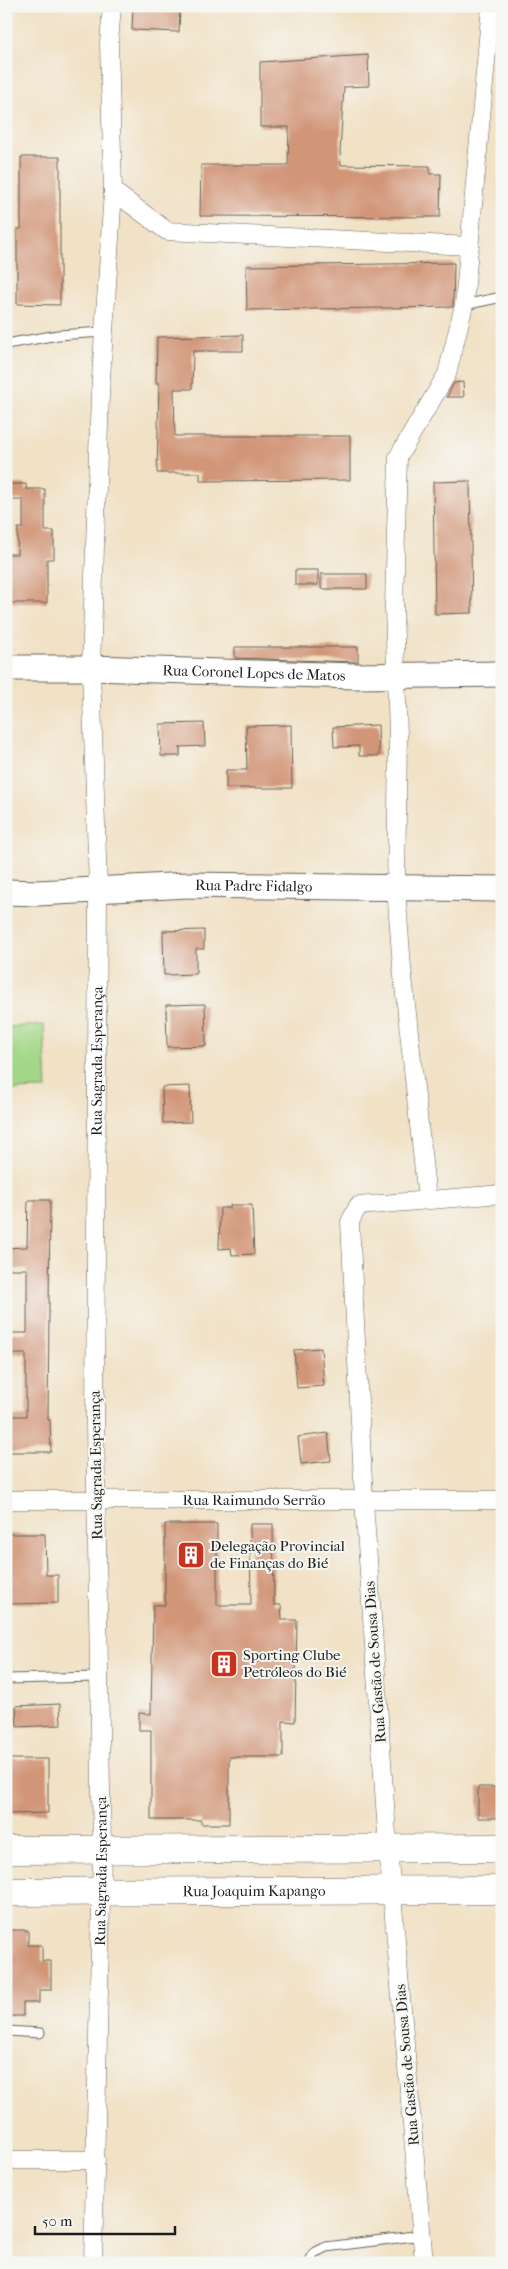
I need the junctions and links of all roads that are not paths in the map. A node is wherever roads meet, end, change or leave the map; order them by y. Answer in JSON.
{"nodes":[{"id":1,"x":112,"y":6,"type":"edge"},
{"id":2,"x":491,"y":6,"type":"edge"},
{"id":3,"x":113,"y":191,"type":"junction"},
{"id":4,"x":470,"y":246,"type":"junction"},
{"id":5,"x":502,"y":297,"type":"edge"},
{"id":6,"x":464,"y":305,"type":"junction"},
{"id":7,"x":103,"y":332,"type":"junction"},
{"id":8,"x":6,"y":344,"type":"edge"},
{"id":9,"x":6,"y":668,"type":"edge"},
{"id":10,"x":92,"y":668,"type":"junction"},
{"id":11,"x":502,"y":674,"type":"edge"},
{"id":12,"x":396,"y":675,"type":"junction"},
{"id":13,"x":98,"y":889,"type":"junction"},
{"id":14,"x":396,"y":889,"type":"junction"},
{"id":15,"x":502,"y":889,"type":"edge"},
{"id":16,"x":6,"y":892,"type":"edge"},
{"id":17,"x":502,"y":1194,"type":"edge"},
{"id":18,"x":427,"y":1199,"type":"junction"},
{"id":19,"x":97,"y":1498,"type":"junction"},
{"id":20,"x":6,"y":1500,"type":"edge"},
{"id":21,"x":502,"y":1500,"type":"edge"},
{"id":22,"x":364,"y":1501,"type":"junction"},
{"id":23,"x":99,"y":1677,"type":"junction"},
{"id":24,"x":6,"y":1679,"type":"edge"},
{"id":25,"x":388,"y":1848,"type":"junction"},
{"id":26,"x":502,"y":1848,"type":"edge"},
{"id":27,"x":276,"y":1849,"type":"junction"},
{"id":28,"x":6,"y":1850,"type":"edge"},
{"id":29,"x":222,"y":1850,"type":"junction"},
{"id":30,"x":102,"y":1852,"type":"junction"},
{"id":31,"x":221,"y":1890,"type":"junction"},
{"id":32,"x":502,"y":1890,"type":"edge"},
{"id":33,"x":274,"y":1891,"type":"junction"},
{"id":34,"x":391,"y":1891,"type":"junction"},
{"id":35,"x":6,"y":1892,"type":"edge"},
{"id":36,"x":101,"y":1892,"type":"junction"},
{"id":37,"x":6,"y":2031,"type":"edge"},
{"id":38,"x":40,"y":2033,"type":"dead end"},
{"id":39,"x":6,"y":2160,"type":"edge"},
{"id":40,"x":96,"y":2160,"type":"junction"},
{"id":41,"x":422,"y":2235,"type":"junction"},
{"id":42,"x":93,"y":2263,"type":"edge"},
{"id":43,"x":309,"y":2263,"type":"edge"},
{"id":44,"x":424,"y":2263,"type":"edge"}],
"edges":[{"from":1,"to":3,"type":"street","name":"Rua Sagrada Esperança"},
{"from":2,"to":4,"type":"street"},
{"from":3,"to":4,"type":"street"},
{"from":3,"to":7,"type":"street","name":"Rua Sagrada Esperança"},
{"from":4,"to":6,"type":"street"},
{"from":5,"to":6,"type":"lane"},
{"from":6,"to":12,"type":"street"},
{"from":7,"to":8,"type":"lane"},
{"from":7,"to":10,"type":"street","name":"Rua Sagrada Esperança"},
{"from":9,"to":10,"type":"street","name":"Rua Coronel Lopes de Matos"},
{"from":10,"to":12,"type":"street","name":"Rua Coronel Lopes de Matos"},
{"from":10,"to":13,"type":"street","name":"Rua Sagrada Esperança"},
{"from":11,"to":12,"type":"street","name":"Rua Coronel Lopes de Matos"},
{"from":12,"to":14,"type":"street"},
{"from":13,"to":14,"type":"street","name":"Rua Padre Fidalgo"},
{"from":13,"to":16,"type":"street","name":"Rua Padre Fidalgo"},
{"from":13,"to":19,"type":"street","name":"Rua Sagrada Esperança"},
{"from":14,"to":15,"type":"street","name":"Rua Padre Fidalgo"},
{"from":14,"to":18,"type":"street"},
{"from":17,"to":18,"type":"street","name":"Rua Gastão de Sousa Dias"},
{"from":18,"to":22,"type":"street","name":"Rua Gastão de Sousa Dias"},
{"from":19,"to":20,"type":"street","name":"Rua Raimundo Serrão"},
{"from":19,"to":22,"type":"street","name":"Rua Raimundo Serrão"},
{"from":19,"to":23,"type":"street","name":"Rua Sagrada Esperança"},
{"from":21,"to":22,"type":"street","name":"Rua Raimundo Serrão"},
{"from":22,"to":25,"type":"street","name":"Rua Gastão de Sousa Dias"},
{"from":23,"to":24,"type":"lane"},
{"from":23,"to":30,"type":"street","name":"Rua Sagrada Esperança"},
{"from":25,"to":26,"type":"main road"},
{"from":25,"to":27,"type":"main road"},
{"from":25,"to":34,"type":"street","name":"Rua Gastão de Sousa Dias"},
{"from":27,"to":29,"type":"main road"},
{"from":27,"to":33,"type":"main road"},
{"from":28,"to":30,"type":"main road"},
{"from":29,"to":30,"type":"main road"},
{"from":29,"to":31,"type":"main road"},
{"from":30,"to":36,"type":"street","name":"Rua Sagrada Esperança"},
{"from":31,"to":33,"type":"main road","name":"Rua Joaquim Kapango"},
{"from":31,"to":36,"type":"main road","name":"Rua Joaquim Kapango"},
{"from":32,"to":34,"type":"main road","name":"Rua Joaquim Kapango"},
{"from":33,"to":34,"type":"main road","name":"Rua Joaquim Kapango"},
{"from":34,"to":41,"type":"street","name":"Rua Gastão de Sousa Dias"},
{"from":35,"to":36,"type":"main road","name":"Rua Joaquim Kapango"},
{"from":36,"to":40,"type":"street","name":"Rua Sagrada Esperança"},
{"from":37,"to":38,"type":"lane"},
{"from":39,"to":40,"type":"street"},
{"from":40,"to":42,"type":"street","name":"Rua Sagrada Esperança"},
{"from":41,"to":43,"type":"lane"},
{"from":41,"to":44,"type":"street","name":"Rua Gastão de Sousa Dias"}]}
